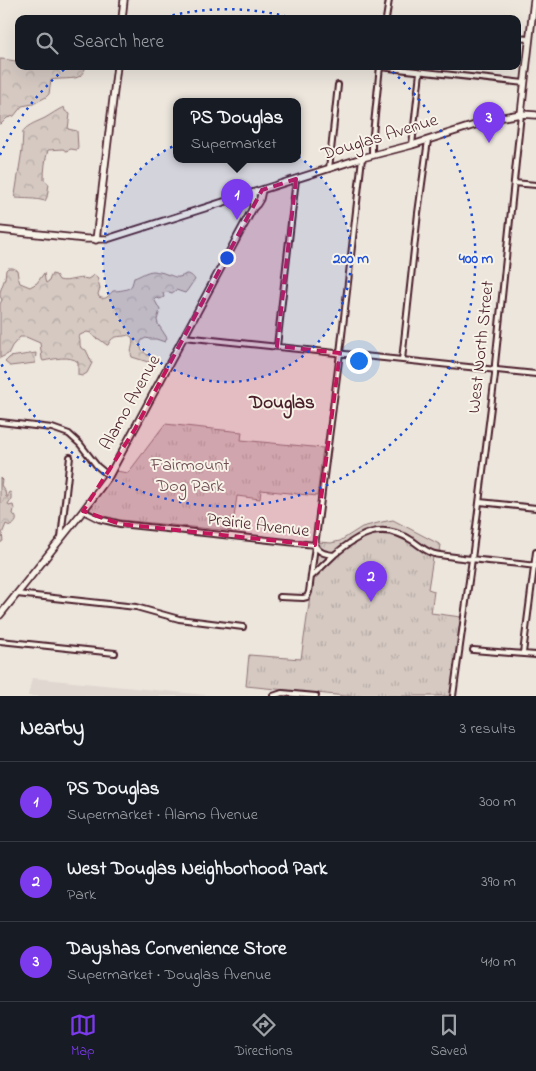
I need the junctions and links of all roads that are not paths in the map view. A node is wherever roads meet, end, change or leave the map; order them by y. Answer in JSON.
{"nodes":[{"id":1,"x":124,"y":0,"type":"edge"},
{"id":2,"x":389,"y":0,"type":"edge"},
{"id":3,"x":534,"y":0,"type":"edge"},
{"id":4,"x":122,"y":15,"type":"edge"},
{"id":5,"x":387,"y":15,"type":"edge"},
{"id":6,"x":533,"y":30,"type":"edge"},
{"id":7,"x":521,"y":39,"type":"edge"},
{"id":8,"x":530,"y":40,"type":"junction"},
{"id":9,"x":117,"y":70,"type":"edge"},
{"id":10,"x":380,"y":70,"type":"edge"},
{"id":11,"x":404,"y":70,"type":"edge"},
{"id":12,"x":420,"y":72,"type":"junction"},
{"id":13,"x":524,"y":83,"type":"junction"},
{"id":14,"x":338,"y":85,"type":"dead end"},
{"id":15,"x":521,"y":114,"type":"junction"},
{"id":16,"x":536,"y":115,"type":"edge"},
{"id":17,"x":428,"y":140,"type":"junction"},
{"id":18,"x":412,"y":145,"type":"junction"},
{"id":19,"x":372,"y":155,"type":"junction"},
{"id":20,"x":362,"y":158,"type":"junction"},
{"id":21,"x":329,"y":169,"type":"junction"},
{"id":22,"x":296,"y":179,"type":"junction"},
{"id":23,"x":514,"y":183,"type":"junction"},
{"id":24,"x":536,"y":185,"type":"edge"},
{"id":25,"x":262,"y":190,"type":"junction"},
{"id":26,"x":253,"y":193,"type":"junction"},
{"id":27,"x":253,"y":208,"type":"junction"},
{"id":28,"x":0,"y":230,"type":"edge"},
{"id":29,"x":96,"y":240,"type":"junction"},
{"id":30,"x":184,"y":337,"type":"junction"},
{"id":31,"x":277,"y":346,"type":"junction"},
{"id":32,"x":340,"y":352,"type":"junction"},
{"id":33,"x":402,"y":360,"type":"junction"},
{"id":34,"x":495,"y":370,"type":"junction"},
{"id":35,"x":536,"y":374,"type":"edge"},
{"id":36,"x":0,"y":422,"type":"edge"},
{"id":37,"x":70,"y":457,"type":"dead end"},
{"id":38,"x":109,"y":476,"type":"junction"},
{"id":39,"x":480,"y":502,"type":"junction"},
{"id":40,"x":536,"y":508,"type":"edge"},
{"id":41,"x":83,"y":511,"type":"junction"},
{"id":42,"x":61,"y":538,"type":"junction"},
{"id":43,"x":315,"y":545,"type":"junction"},
{"id":44,"x":536,"y":552,"type":"edge"},
{"id":45,"x":334,"y":555,"type":"junction"},
{"id":46,"x":472,"y":559,"type":"junction"},
{"id":47,"x":535,"y":566,"type":"edge"},
{"id":48,"x":311,"y":577,"type":"junction"},
{"id":49,"x":17,"y":594,"type":"junction"},
{"id":50,"x":280,"y":597,"type":"dead end"},
{"id":51,"x":0,"y":615,"type":"edge"},
{"id":52,"x":243,"y":627,"type":"dead end"},
{"id":53,"x":0,"y":641,"type":"edge"},
{"id":54,"x":473,"y":650,"type":"dead end"},
{"id":55,"x":115,"y":653,"type":"dead end"},
{"id":56,"x":523,"y":653,"type":"junction"},
{"id":57,"x":536,"y":655,"type":"edge"},
{"id":58,"x":275,"y":695,"type":"edge"},
{"id":59,"x":316,"y":696,"type":"edge"},
{"id":60,"x":453,"y":696,"type":"edge"}],
"edges":[{"from":1,"to":4,"type":"street"},
{"from":2,"to":5,"type":"street"},
{"from":3,"to":6,"type":"street","name":"West North Street"},
{"from":6,"to":8,"type":"street","name":"West North Street"},
{"from":7,"to":8,"type":"street"},
{"from":8,"to":13,"type":"street","name":"West North Street"},
{"from":9,"to":29,"type":"street"},
{"from":10,"to":19,"type":"street"},
{"from":11,"to":12,"type":"street"},
{"from":12,"to":13,"type":"street"},
{"from":12,"to":18,"type":"street"},
{"from":13,"to":15,"type":"street","name":"West North Street"},
{"from":14,"to":21,"type":"street"},
{"from":15,"to":16,"type":"street","name":"Douglas Avenue"},
{"from":15,"to":17,"type":"street","name":"Douglas Avenue"},
{"from":15,"to":23,"type":"street","name":"West North Street"},
{"from":17,"to":18,"type":"street","name":"Douglas Avenue"},
{"from":17,"to":33,"type":"street"},
{"from":18,"to":19,"type":"street","name":"Douglas Avenue"},
{"from":19,"to":20,"type":"street","name":"Douglas Avenue"},
{"from":20,"to":21,"type":"street","name":"Douglas Avenue"},
{"from":20,"to":32,"type":"street"},
{"from":21,"to":22,"type":"street","name":"Douglas Avenue"},
{"from":22,"to":25,"type":"street","name":"Douglas Avenue"},
{"from":22,"to":31,"type":"street"},
{"from":23,"to":24,"type":"street"},
{"from":23,"to":34,"type":"street","name":"West North Street"},
{"from":25,"to":26,"type":"street","name":"Douglas Avenue"},
{"from":25,"to":27,"type":"street","name":"Alamo Avenue"},
{"from":26,"to":27,"type":"street"},
{"from":26,"to":29,"type":"street","name":"Douglas Avenue"},
{"from":27,"to":30,"type":"street","name":"Alamo Avenue"},
{"from":28,"to":29,"type":"street","name":"Douglas Avenue"},
{"from":30,"to":31,"type":"street"},
{"from":30,"to":38,"type":"street","name":"Alamo Avenue"},
{"from":31,"to":32,"type":"street"},
{"from":32,"to":33,"type":"street"},
{"from":32,"to":43,"type":"street"},
{"from":33,"to":34,"type":"street"},
{"from":34,"to":35,"type":"street"},
{"from":34,"to":39,"type":"street","name":"West North Street"},
{"from":36,"to":38,"type":"street"},
{"from":37,"to":42,"type":"street"},
{"from":38,"to":41,"type":"street","name":"Alamo Avenue"},
{"from":39,"to":40,"type":"street"},
{"from":39,"to":46,"type":"street","name":"West North Street"},
{"from":41,"to":42,"type":"street","name":"Alamo Avenue"},
{"from":41,"to":43,"type":"street","name":"Prairie Avenue"},
{"from":42,"to":49,"type":"street","name":"Alamo Avenue"},
{"from":43,"to":45,"type":"street","name":"Prairie Avenue"},
{"from":43,"to":48,"type":"street"},
{"from":44,"to":47,"type":"street"},
{"from":45,"to":46,"type":"street"},
{"from":45,"to":48,"type":"street"},
{"from":46,"to":47,"type":"street"},
{"from":46,"to":60,"type":"street","name":"West North Street"},
{"from":47,"to":56,"type":"street"},
{"from":48,"to":50,"type":"street"},
{"from":49,"to":51,"type":"street","name":"Alamo Avenue"},
{"from":49,"to":52,"type":"street"},
{"from":53,"to":55,"type":"street"},
{"from":54,"to":56,"type":"street"},
{"from":56,"to":57,"type":"street"},
{"from":58,"to":59,"type":"street"}]}
